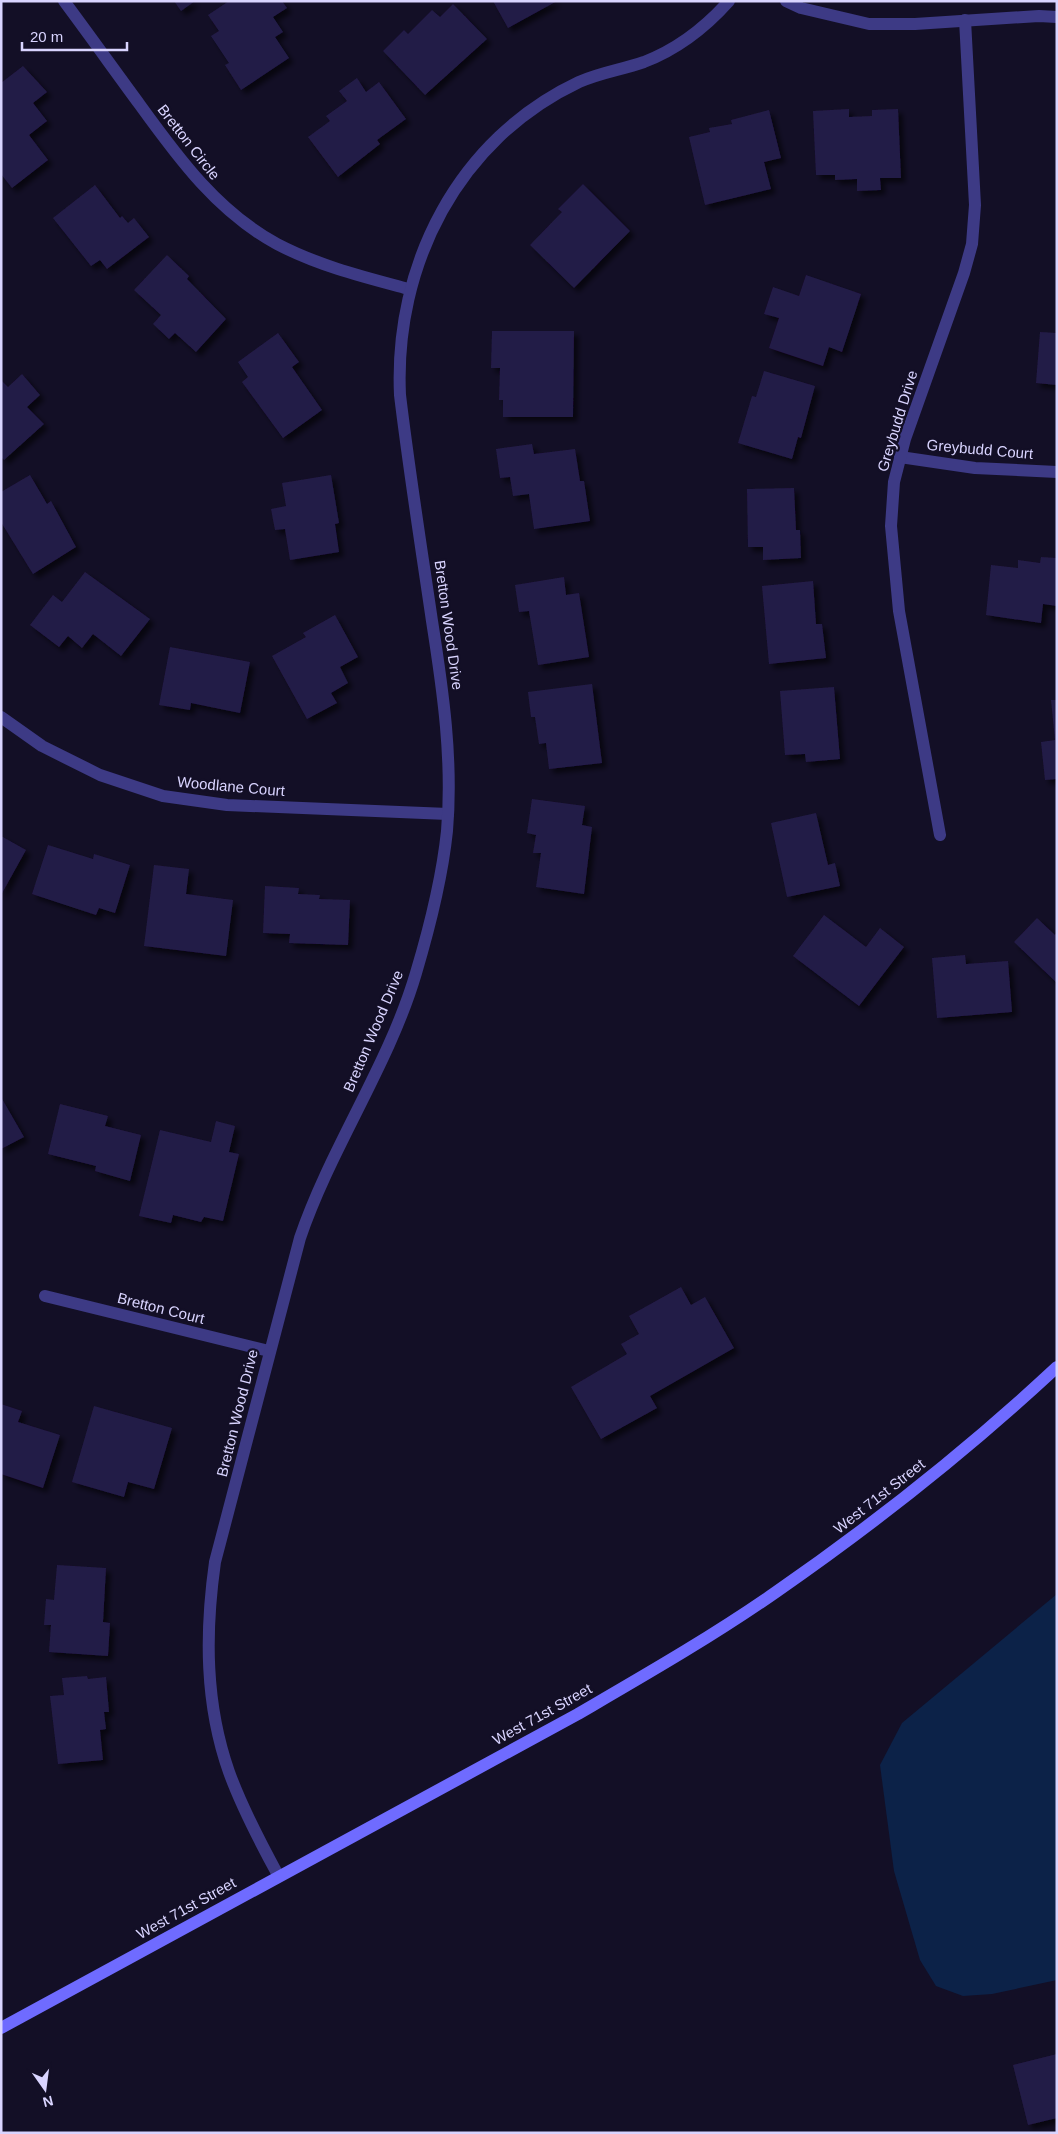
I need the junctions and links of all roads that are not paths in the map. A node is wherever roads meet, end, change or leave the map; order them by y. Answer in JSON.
{"nodes":[{"id":1,"x":64,"y":1,"type":"edge"},
{"id":2,"x":728,"y":1,"type":"edge"},
{"id":3,"x":786,"y":1,"type":"edge"},
{"id":4,"x":1057,"y":17,"type":"edge"},
{"id":5,"x":965,"y":20,"type":"junction"},
{"id":6,"x":409,"y":289,"type":"junction"},
{"id":7,"x":900,"y":456,"type":"junction"},
{"id":8,"x":1057,"y":472,"type":"edge"},
{"id":9,"x":1,"y":717,"type":"edge"},
{"id":10,"x":448,"y":814,"type":"junction"},
{"id":11,"x":940,"y":834,"type":"dead end"},
{"id":12,"x":45,"y":1296,"type":"dead end"},
{"id":13,"x":269,"y":1351,"type":"junction"},
{"id":14,"x":1057,"y":1367,"type":"edge"},
{"id":15,"x":278,"y":1876,"type":"junction"},
{"id":16,"x":1,"y":2028,"type":"edge"}],
"edges":[{"from":1,"to":6,"type":"street","name":"Bretton Circle"},
{"from":2,"to":6,"type":"street","name":"Bretton Wood Drive"},
{"from":3,"to":5,"type":"street"},
{"from":4,"to":5,"type":"street"},
{"from":5,"to":7,"type":"street","name":"Greybudd Drive"},
{"from":6,"to":10,"type":"street","name":"Bretton Wood Drive"},
{"from":7,"to":8,"type":"street","name":"Greybudd Court"},
{"from":7,"to":11,"type":"street","name":"Greybudd Drive"},
{"from":9,"to":10,"type":"street","name":"Woodlane Court"},
{"from":10,"to":13,"type":"street","name":"Bretton Wood Drive"},
{"from":12,"to":13,"type":"street","name":"Bretton Court"},
{"from":13,"to":15,"type":"street","name":"Bretton Wood Drive"},
{"from":14,"to":15,"type":"main road","name":"West 71st Street"},
{"from":15,"to":16,"type":"main road","name":"West 71st Street"}]}
